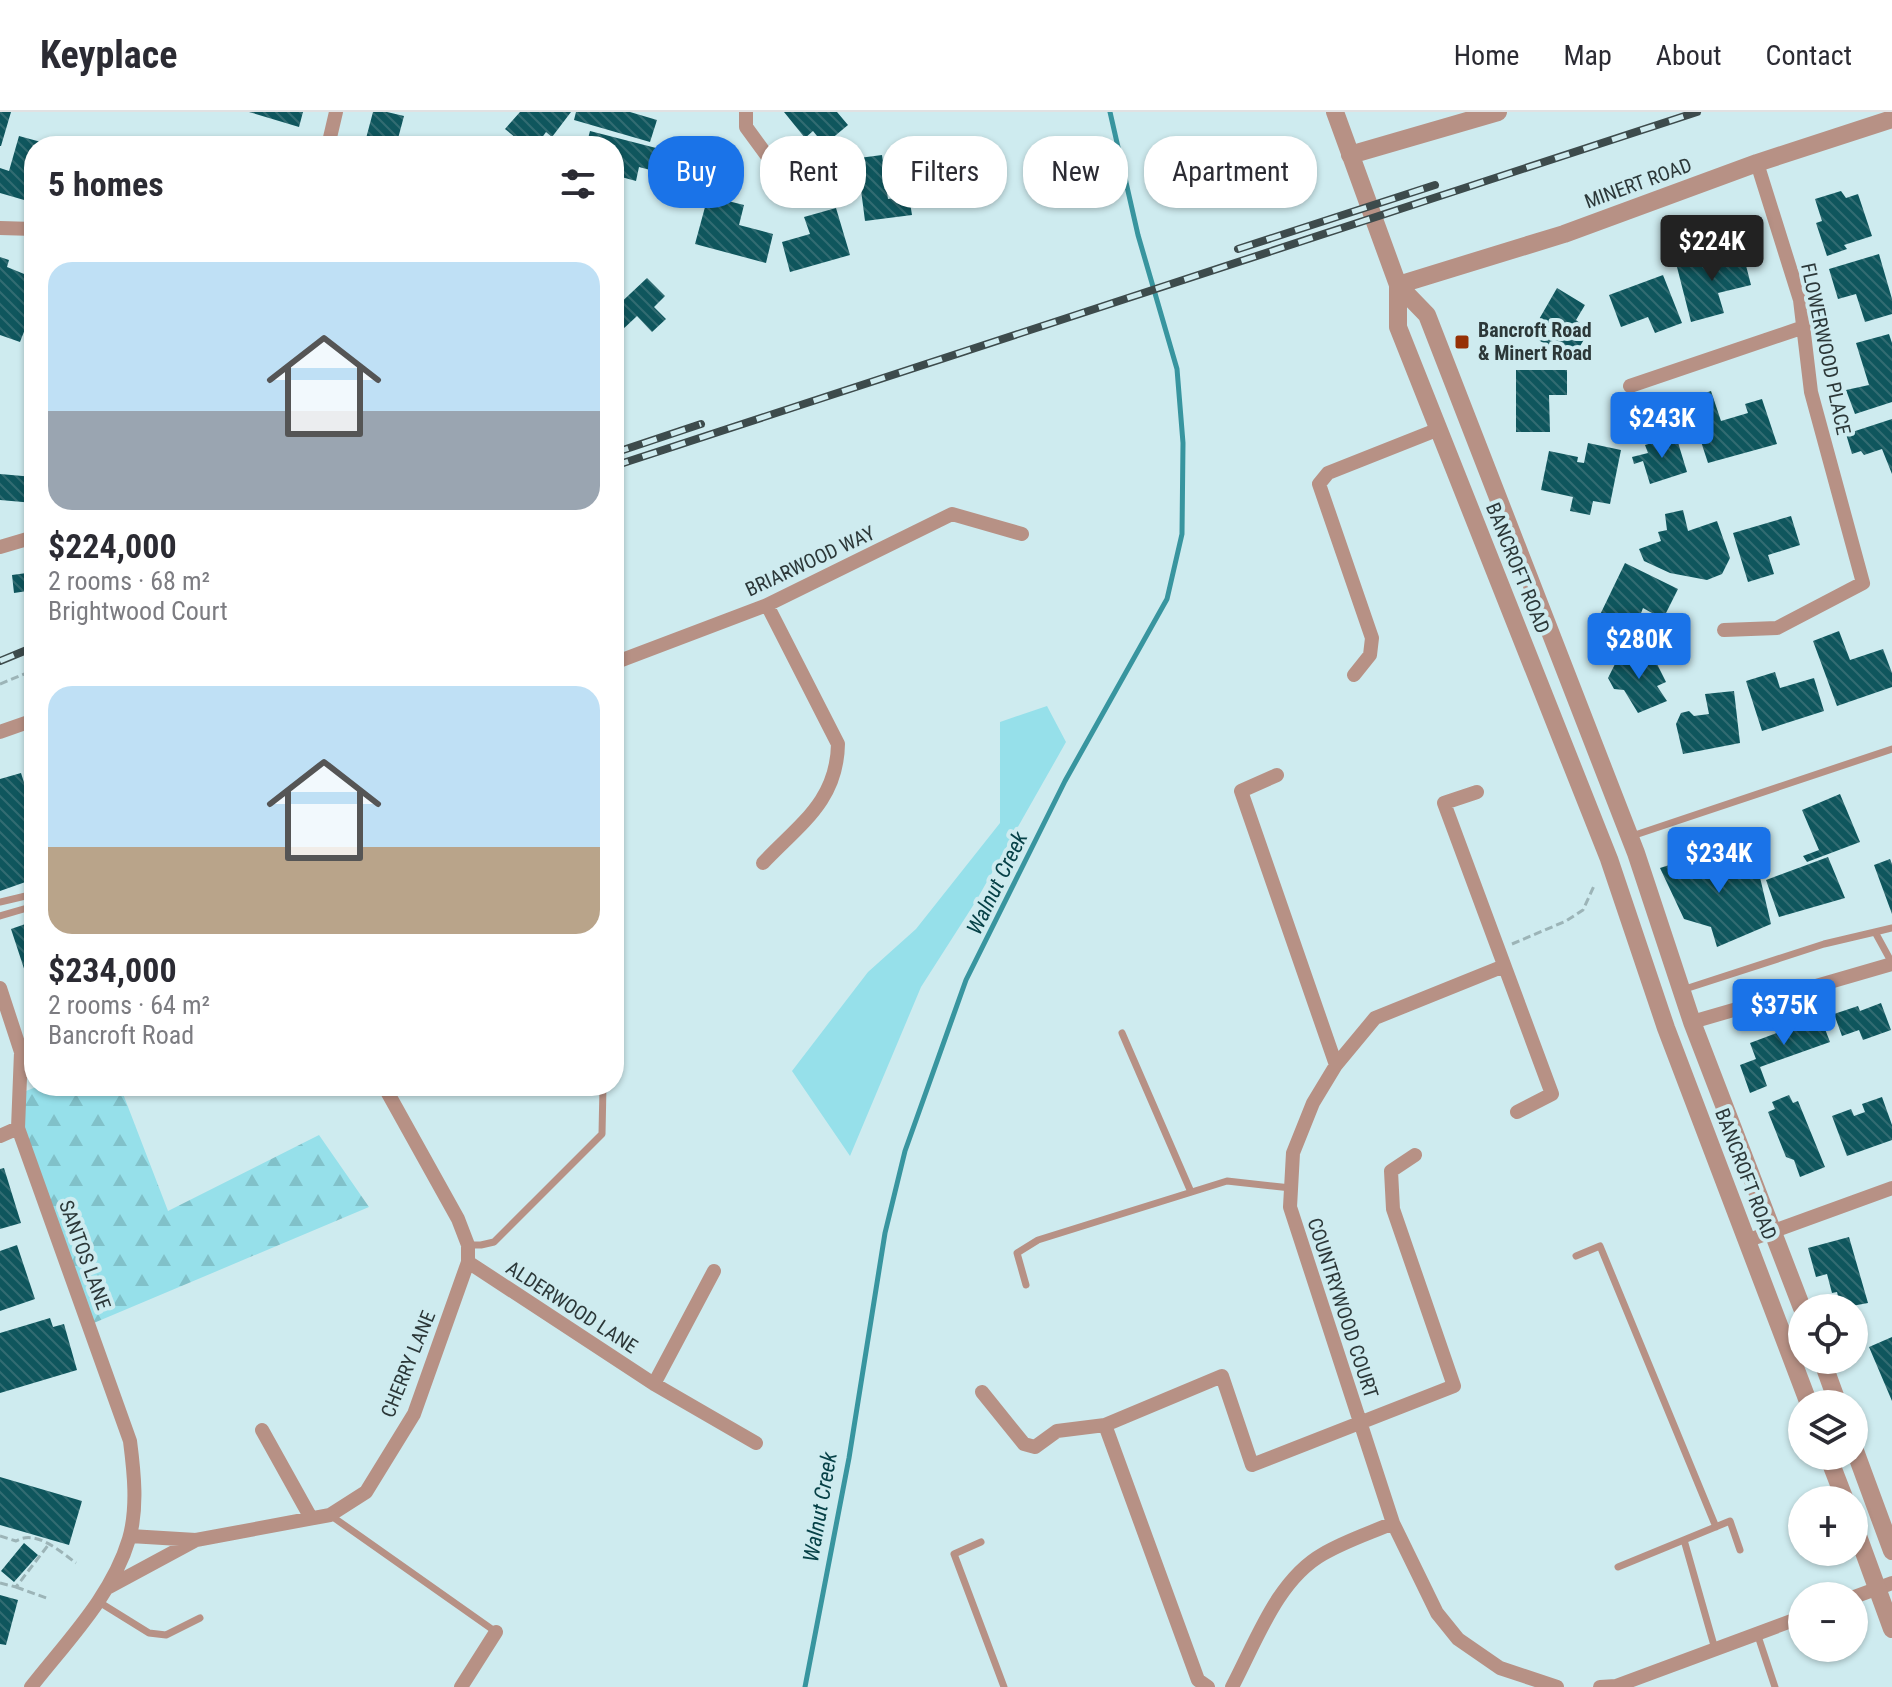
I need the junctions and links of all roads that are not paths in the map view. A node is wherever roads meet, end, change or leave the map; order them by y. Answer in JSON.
{"nodes":[{"id":1,"x":336,"y":112,"type":"edge"},
{"id":2,"x":746,"y":112,"type":"edge"},
{"id":3,"x":1335,"y":112,"type":"edge"},
{"id":4,"x":1498,"y":112,"type":"edge"},
{"id":5,"x":1892,"y":119,"type":"edge"},
{"id":6,"x":330,"y":136,"type":"edge"},
{"id":7,"x":760,"y":146,"type":"edge"},
{"id":8,"x":1350,"y":155,"type":"junction"},
{"id":9,"x":1757,"y":163,"type":"junction"},
{"id":10,"x":0,"y":228,"type":"edge"},
{"id":11,"x":24,"y":229,"type":"edge"},
{"id":12,"x":1398,"y":285,"type":"junction"},
{"id":13,"x":1804,"y":327,"type":"junction"},
{"id":14,"x":1630,"y":386,"type":"dead end"},
{"id":15,"x":1439,"y":429,"type":"junction"},
{"id":16,"x":1022,"y":534,"type":"dead end"},
{"id":17,"x":24,"y":540,"type":"edge"},
{"id":18,"x":0,"y":547,"type":"edge"},
{"id":19,"x":767,"y":605,"type":"junction"},
{"id":20,"x":1724,"y":630,"type":"dead end"},
{"id":21,"x":624,"y":659,"type":"edge"},
{"id":22,"x":1354,"y":675,"type":"dead end"},
{"id":23,"x":24,"y":724,"type":"edge"},
{"id":24,"x":0,"y":732,"type":"edge"},
{"id":25,"x":1892,"y":749,"type":"edge"},
{"id":26,"x":1277,"y":775,"type":"dead end"},
{"id":27,"x":1477,"y":792,"type":"dead end"},
{"id":28,"x":1630,"y":837,"type":"junction"},
{"id":29,"x":763,"y":863,"type":"dead end"},
{"id":30,"x":24,"y":896,"type":"edge"},
{"id":31,"x":0,"y":902,"type":"edge"},
{"id":32,"x":24,"y":909,"type":"edge"},
{"id":33,"x":0,"y":916,"type":"edge"},
{"id":34,"x":1892,"y":928,"type":"edge"},
{"id":35,"x":1875,"y":932,"type":"junction"},
{"id":36,"x":1892,"y":964,"type":"edge"},
{"id":37,"x":1504,"y":966,"type":"junction"},
{"id":38,"x":0,"y":988,"type":"edge"},
{"id":39,"x":1682,"y":990,"type":"junction"},
{"id":40,"x":1692,"y":1022,"type":"junction"},
{"id":41,"x":1122,"y":1033,"type":"dead end"},
{"id":42,"x":24,"y":1041,"type":"edge"},
{"id":43,"x":1336,"y":1065,"type":"junction"},
{"id":44,"x":24,"y":1081,"type":"edge"},
{"id":45,"x":390,"y":1096,"type":"edge"},
{"id":46,"x":603,"y":1096,"type":"edge"},
{"id":47,"x":1517,"y":1112,"type":"dead end"},
{"id":48,"x":18,"y":1128,"type":"junction"},
{"id":49,"x":0,"y":1136,"type":"edge"},
{"id":50,"x":1415,"y":1155,"type":"dead end"},
{"id":51,"x":1291,"y":1188,"type":"junction"},
{"id":52,"x":1892,"y":1188,"type":"edge"},
{"id":53,"x":1191,"y":1192,"type":"junction"},
{"id":54,"x":1774,"y":1231,"type":"junction"},
{"id":55,"x":1749,"y":1240,"type":"junction"},
{"id":56,"x":468,"y":1245,"type":"junction"},
{"id":57,"x":1576,"y":1256,"type":"dead end"},
{"id":58,"x":468,"y":1262,"type":"junction"},
{"id":59,"x":714,"y":1271,"type":"dead end"},
{"id":60,"x":1026,"y":1285,"type":"dead end"},
{"id":61,"x":1797,"y":1294,"type":"edge"},
{"id":62,"x":654,"y":1384,"type":"junction"},
{"id":63,"x":1804,"y":1390,"type":"edge"},
{"id":64,"x":982,"y":1392,"type":"dead end"},
{"id":65,"x":1359,"y":1422,"type":"junction"},
{"id":66,"x":1105,"y":1425,"type":"junction"},
{"id":67,"x":262,"y":1430,"type":"dead end"},
{"id":68,"x":756,"y":1443,"type":"dead end"},
{"id":69,"x":1862,"y":1470,"type":"edge"},
{"id":70,"x":330,"y":1515,"type":"junction"},
{"id":71,"x":311,"y":1518,"type":"junction"},
{"id":72,"x":1393,"y":1523,"type":"junction"},
{"id":73,"x":1716,"y":1527,"type":"junction"},
{"id":74,"x":130,"y":1536,"type":"junction"},
{"id":75,"x":196,"y":1540,"type":"junction"},
{"id":76,"x":1684,"y":1540,"type":"junction"},
{"id":77,"x":981,"y":1542,"type":"dead end"},
{"id":78,"x":1740,"y":1550,"type":"dead end"},
{"id":79,"x":1892,"y":1551,"type":"edge"},
{"id":80,"x":1868,"y":1553,"type":"edge"},
{"id":81,"x":1618,"y":1567,"type":"dead end"},
{"id":82,"x":1885,"y":1586,"type":"edge"},
{"id":83,"x":107,"y":1588,"type":"junction"},
{"id":84,"x":99,"y":1602,"type":"junction"},
{"id":85,"x":200,"y":1618,"type":"dead end"},
{"id":86,"x":1788,"y":1622,"type":"edge"},
{"id":87,"x":1892,"y":1629,"type":"edge"},
{"id":88,"x":496,"y":1632,"type":"joint"},
{"id":89,"x":1757,"y":1633,"type":"junction"},
{"id":90,"x":1715,"y":1649,"type":"junction"},
{"id":91,"x":31,"y":1687,"type":"edge"},
{"id":92,"x":461,"y":1687,"type":"edge"},
{"id":93,"x":1004,"y":1687,"type":"edge"},
{"id":94,"x":1208,"y":1687,"type":"edge"},
{"id":95,"x":1232,"y":1687,"type":"edge"},
{"id":96,"x":1557,"y":1687,"type":"edge"},
{"id":97,"x":1600,"y":1687,"type":"edge"},
{"id":98,"x":1775,"y":1687,"type":"edge"}],
"edges":[{"from":1,"to":6,"type":"street"},
{"from":2,"to":7,"type":"street"},
{"from":3,"to":8,"type":"street","name":"BANCROFT ROAD"},
{"from":4,"to":8,"type":"street"},
{"from":5,"to":9,"type":"street","name":"MINERT ROAD"},
{"from":8,"to":12,"type":"street","name":"BANCROFT ROAD"},
{"from":9,"to":12,"type":"street","name":"MINERT ROAD"},
{"from":9,"to":13,"type":"street","name":"FLOWERWOOD PLACE"},
{"from":10,"to":11,"type":"street"},
{"from":12,"to":15,"type":"street","name":"BANCROFT ROAD"},
{"from":12,"to":28,"type":"street","name":"BANCROFT ROAD"},
{"from":13,"to":14,"type":"street"},
{"from":13,"to":20,"type":"street","name":"FLOWERWOOD PLACE"},
{"from":15,"to":22,"type":"street"},
{"from":15,"to":55,"type":"street","name":"BANCROFT ROAD"},
{"from":16,"to":19,"type":"street","name":"BRIARWOOD WAY"},
{"from":17,"to":18,"type":"street"},
{"from":19,"to":21,"type":"street","name":"BRIARWOOD WAY"},
{"from":19,"to":29,"type":"street"},
{"from":23,"to":24,"type":"street"},
{"from":25,"to":28,"type":"lane"},
{"from":26,"to":43,"type":"street"},
{"from":27,"to":37,"type":"street"},
{"from":28,"to":39,"type":"street","name":"BANCROFT ROAD"},
{"from":30,"to":31,"type":"lane"},
{"from":32,"to":33,"type":"lane"},
{"from":34,"to":35,"type":"lane"},
{"from":35,"to":36,"type":"lane"},
{"from":35,"to":39,"type":"lane"},
{"from":36,"to":40,"type":"street"},
{"from":37,"to":43,"type":"street","name":"COUNTRYWOOD COURT"},
{"from":37,"to":47,"type":"street"},
{"from":38,"to":42,"type":"street","name":"SANTOS LANE"},
{"from":39,"to":40,"type":"street","name":"BANCROFT ROAD"},
{"from":40,"to":54,"type":"street","name":"BANCROFT ROAD"},
{"from":41,"to":53,"type":"lane"},
{"from":43,"to":51,"type":"street","name":"COUNTRYWOOD COURT"},
{"from":44,"to":48,"type":"street","name":"SANTOS LANE"},
{"from":45,"to":56,"type":"street","name":"CHERRY LANE"},
{"from":46,"to":56,"type":"lane"},
{"from":48,"to":49,"type":"street"},
{"from":48,"to":74,"type":"street","name":"SANTOS LANE"},
{"from":50,"to":65,"type":"street"},
{"from":51,"to":53,"type":"lane"},
{"from":51,"to":65,"type":"street","name":"COUNTRYWOOD COURT"},
{"from":52,"to":54,"type":"street"},
{"from":53,"to":60,"type":"lane"},
{"from":54,"to":55,"type":"street"},
{"from":54,"to":61,"type":"street","name":"BANCROFT ROAD"},
{"from":55,"to":63,"type":"street","name":"BANCROFT ROAD"},
{"from":56,"to":58,"type":"street","name":"CHERRY LANE"},
{"from":57,"to":73,"type":"lane"},
{"from":58,"to":62,"type":"street","name":"ALDERWOOD LANE"},
{"from":58,"to":70,"type":"street","name":"CHERRY LANE"},
{"from":59,"to":62,"type":"street"},
{"from":62,"to":68,"type":"street","name":"ALDERWOOD LANE"},
{"from":64,"to":66,"type":"street"},
{"from":65,"to":66,"type":"street"},
{"from":65,"to":72,"type":"street","name":"COUNTRYWOOD COURT"},
{"from":66,"to":94,"type":"street"},
{"from":67,"to":71,"type":"street"},
{"from":69,"to":79,"type":"street"},
{"from":70,"to":71,"type":"street","name":"CHERRY LANE"},
{"from":70,"to":88,"type":"lane"},
{"from":71,"to":75,"type":"street","name":"CHERRY LANE"},
{"from":72,"to":95,"type":"street"},
{"from":72,"to":96,"type":"street","name":"COUNTRYWOOD COURT"},
{"from":73,"to":76,"type":"lane"},
{"from":73,"to":78,"type":"lane"},
{"from":74,"to":75,"type":"street","name":"CHERRY LANE"},
{"from":74,"to":83,"type":"street"},
{"from":75,"to":83,"type":"street","name":"CHERRY LANE"},
{"from":76,"to":81,"type":"lane"},
{"from":76,"to":90,"type":"lane"},
{"from":77,"to":93,"type":"lane"},
{"from":80,"to":82,"type":"street"},
{"from":82,"to":87,"type":"street"},
{"from":83,"to":84,"type":"street"},
{"from":84,"to":85,"type":"lane"},
{"from":84,"to":91,"type":"street"},
{"from":86,"to":89,"type":"street"},
{"from":88,"to":92,"type":"street"},
{"from":89,"to":90,"type":"street"},
{"from":89,"to":98,"type":"lane"},
{"from":90,"to":97,"type":"street"}]}
